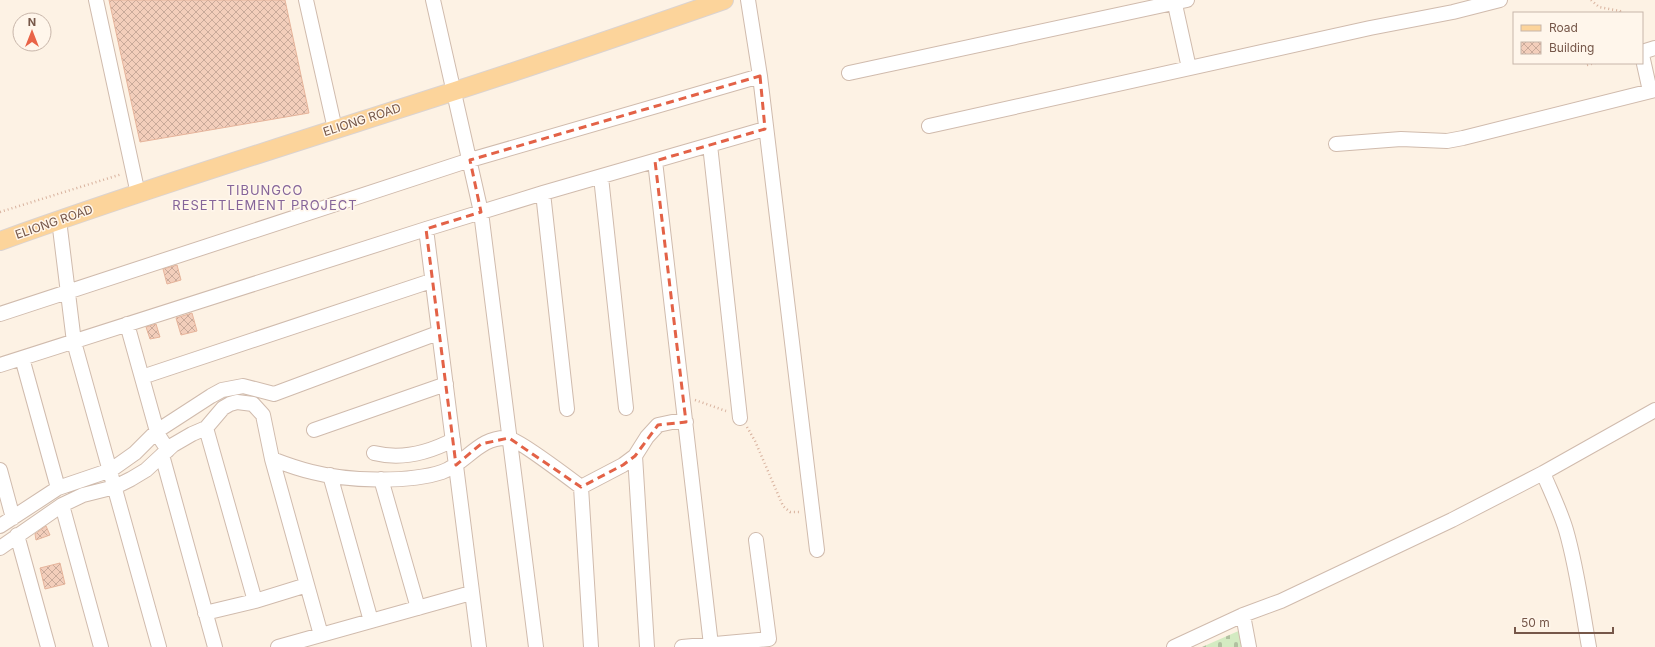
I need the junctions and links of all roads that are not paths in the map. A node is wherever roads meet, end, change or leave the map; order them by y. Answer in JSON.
{"nodes":[{"id":1,"x":96,"y":0,"type":"edge"},
{"id":2,"x":306,"y":0,"type":"edge"},
{"id":3,"x":433,"y":0,"type":"edge"},
{"id":4,"x":724,"y":0,"type":"edge"},
{"id":5,"x":748,"y":0,"type":"edge"},
{"id":6,"x":1500,"y":0,"type":"edge"},
{"id":7,"x":1178,"y":1,"type":"edge"},
{"id":8,"x":1655,"y":48,"type":"edge"},
{"id":9,"x":1643,"y":52,"type":"edge"},
{"id":10,"x":1643,"y":58,"type":"edge"},
{"id":11,"x":1189,"y":68,"type":"junction"},
{"id":12,"x":849,"y":73,"type":"dead end"},
{"id":13,"x":760,"y":76,"type":"junction"},
{"id":14,"x":1653,"y":90,"type":"edge"},
{"id":15,"x":454,"y":92,"type":"junction"},
{"id":16,"x":929,"y":126,"type":"dead end"},
{"id":17,"x":335,"y":129,"type":"junction"},
{"id":18,"x":765,"y":129,"type":"junction"},
{"id":19,"x":1336,"y":144,"type":"dead end"},
{"id":20,"x":710,"y":145,"type":"junction"},
{"id":21,"x":470,"y":160,"type":"junction"},
{"id":22,"x":655,"y":161,"type":"junction"},
{"id":23,"x":601,"y":177,"type":"junction"},
{"id":24,"x":138,"y":194,"type":"junction"},
{"id":25,"x":543,"y":194,"type":"junction"},
{"id":26,"x":481,"y":212,"type":"junction"},
{"id":27,"x":59,"y":220,"type":"junction"},
{"id":28,"x":426,"y":229,"type":"junction"},
{"id":29,"x":0,"y":241,"type":"edge"},
{"id":30,"x":431,"y":281,"type":"junction"},
{"id":31,"x":67,"y":291,"type":"junction"},
{"id":32,"x":0,"y":314,"type":"edge"},
{"id":33,"x":127,"y":324,"type":"junction"},
{"id":34,"x":438,"y":333,"type":"junction"},
{"id":35,"x":74,"y":342,"type":"junction"},
{"id":36,"x":22,"y":358,"type":"junction"},
{"id":37,"x":0,"y":366,"type":"edge"},
{"id":38,"x":142,"y":377,"type":"junction"},
{"id":39,"x":446,"y":384,"type":"junction"},
{"id":40,"x":626,"y":408,"type":"dead end"},
{"id":41,"x":567,"y":409,"type":"dead end"},
{"id":42,"x":1655,"y":410,"type":"edge"},
{"id":43,"x":740,"y":418,"type":"road end"},
{"id":44,"x":686,"y":422,"type":"junction"},
{"id":45,"x":206,"y":428,"type":"junction"},
{"id":46,"x":314,"y":430,"type":"dead end"},
{"id":47,"x":509,"y":438,"type":"junction"},
{"id":48,"x":453,"y":440,"type":"junction"},
{"id":49,"x":163,"y":444,"type":"junction"},
{"id":50,"x":374,"y":453,"type":"dead end"},
{"id":51,"x":635,"y":456,"type":"junction"},
{"id":52,"x":272,"y":459,"type":"junction"},
{"id":53,"x":456,"y":464,"type":"junction"},
{"id":54,"x":0,"y":470,"type":"edge"},
{"id":55,"x":111,"y":470,"type":"junction"},
{"id":56,"x":1543,"y":473,"type":"junction"},
{"id":57,"x":330,"y":475,"type":"junction"},
{"id":58,"x":381,"y":479,"type":"junction"},
{"id":59,"x":115,"y":487,"type":"junction"},
{"id":60,"x":581,"y":487,"type":"junction"},
{"id":61,"x":58,"y":488,"type":"junction"},
{"id":62,"x":62,"y":505,"type":"junction"},
{"id":63,"x":13,"y":518,"type":"junction"},
{"id":64,"x":0,"y":526,"type":"edge"},
{"id":65,"x":17,"y":535,"type":"junction"},
{"id":66,"x":756,"y":540,"type":"dead end"},
{"id":67,"x":0,"y":548,"type":"edge"},
{"id":68,"x":817,"y":550,"type":"dead end"},
{"id":69,"x":307,"y":585,"type":"junction"},
{"id":70,"x":471,"y":593,"type":"junction"},
{"id":71,"x":255,"y":600,"type":"junction"},
{"id":72,"x":418,"y":608,"type":"junction"},
{"id":73,"x":205,"y":613,"type":"junction"},
{"id":74,"x":1243,"y":615,"type":"junction"},
{"id":75,"x":371,"y":621,"type":"junction"},
{"id":76,"x":321,"y":635,"type":"junction"},
{"id":77,"x":770,"y":643,"type":"edge"},
{"id":78,"x":711,"y":645,"type":"junction"},
{"id":79,"x":476,"y":646,"type":"edge"},
{"id":80,"x":48,"y":647,"type":"edge"},
{"id":81,"x":101,"y":647,"type":"edge"},
{"id":82,"x":159,"y":647,"type":"edge"},
{"id":83,"x":215,"y":647,"type":"edge"},
{"id":84,"x":278,"y":647,"type":"edge"},
{"id":85,"x":536,"y":647,"type":"edge"},
{"id":86,"x":591,"y":647,"type":"edge"},
{"id":87,"x":647,"y":647,"type":"edge"},
{"id":88,"x":682,"y":647,"type":"edge"},
{"id":89,"x":1174,"y":647,"type":"edge"},
{"id":90,"x":1249,"y":647,"type":"edge"},
{"id":91,"x":1590,"y":647,"type":"edge"}],
"edges":[{"from":1,"to":24,"type":"street"},
{"from":2,"to":17,"type":"street"},
{"from":3,"to":15,"type":"street"},
{"from":4,"to":15,"type":"main road","name":"ELIONG ROAD"},
{"from":5,"to":13,"type":"street"},
{"from":6,"to":11,"type":"street"},
{"from":7,"to":11,"type":"street"},
{"from":7,"to":12,"type":"street"},
{"from":8,"to":9,"type":"street"},
{"from":10,"to":14,"type":"street"},
{"from":11,"to":16,"type":"street"},
{"from":13,"to":18,"type":"street"},
{"from":13,"to":21,"type":"street"},
{"from":14,"to":19,"type":"street"},
{"from":15,"to":17,"type":"main road","name":"ELIONG ROAD"},
{"from":15,"to":21,"type":"street"},
{"from":17,"to":24,"type":"main road","name":"ELIONG ROAD"},
{"from":18,"to":20,"type":"street"},
{"from":18,"to":68,"type":"street"},
{"from":20,"to":22,"type":"street"},
{"from":20,"to":43,"type":"street"},
{"from":21,"to":26,"type":"street"},
{"from":21,"to":31,"type":"street"},
{"from":22,"to":23,"type":"street"},
{"from":22,"to":44,"type":"street"},
{"from":23,"to":25,"type":"street"},
{"from":23,"to":40,"type":"street"},
{"from":24,"to":27,"type":"main road","name":"ELIONG ROAD"},
{"from":25,"to":26,"type":"street"},
{"from":25,"to":41,"type":"street"},
{"from":26,"to":28,"type":"street"},
{"from":26,"to":47,"type":"street"},
{"from":27,"to":29,"type":"main road","name":"ELIONG ROAD"},
{"from":27,"to":31,"type":"street"},
{"from":28,"to":30,"type":"street"},
{"from":28,"to":33,"type":"street"},
{"from":30,"to":34,"type":"street"},
{"from":30,"to":38,"type":"street"},
{"from":31,"to":32,"type":"street"},
{"from":31,"to":35,"type":"street"},
{"from":33,"to":35,"type":"street"},
{"from":33,"to":38,"type":"street"},
{"from":34,"to":39,"type":"street"},
{"from":34,"to":49,"type":"street"},
{"from":35,"to":36,"type":"street"},
{"from":35,"to":55,"type":"street"},
{"from":36,"to":37,"type":"street"},
{"from":36,"to":61,"type":"street"},
{"from":38,"to":49,"type":"street"},
{"from":39,"to":46,"type":"street"},
{"from":39,"to":48,"type":"street"},
{"from":42,"to":56,"type":"street"},
{"from":44,"to":51,"type":"street"},
{"from":44,"to":78,"type":"street"},
{"from":45,"to":49,"type":"street"},
{"from":45,"to":52,"type":"street"},
{"from":45,"to":71,"type":"street"},
{"from":47,"to":53,"type":"street"},
{"from":47,"to":60,"type":"street"},
{"from":47,"to":85,"type":"street"},
{"from":48,"to":50,"type":"street"},
{"from":48,"to":53,"type":"street"},
{"from":49,"to":55,"type":"street"},
{"from":49,"to":59,"type":"street"},
{"from":49,"to":73,"type":"street"},
{"from":51,"to":60,"type":"street"},
{"from":51,"to":87,"type":"street"},
{"from":52,"to":57,"type":"street"},
{"from":52,"to":69,"type":"street"},
{"from":53,"to":58,"type":"street"},
{"from":53,"to":70,"type":"street"},
{"from":54,"to":63,"type":"street"},
{"from":55,"to":59,"type":"street"},
{"from":55,"to":61,"type":"street"},
{"from":56,"to":74,"type":"street"},
{"from":56,"to":91,"type":"street"},
{"from":57,"to":58,"type":"street"},
{"from":57,"to":75,"type":"street"},
{"from":58,"to":72,"type":"street"},
{"from":59,"to":62,"type":"street"},
{"from":59,"to":82,"type":"street"},
{"from":60,"to":86,"type":"street"},
{"from":61,"to":63,"type":"street"},
{"from":62,"to":65,"type":"street"},
{"from":62,"to":81,"type":"street"},
{"from":63,"to":64,"type":"street"},
{"from":65,"to":67,"type":"street"},
{"from":65,"to":80,"type":"street"},
{"from":66,"to":77,"type":"street"},
{"from":69,"to":71,"type":"street"},
{"from":69,"to":76,"type":"street"},
{"from":70,"to":72,"type":"street"},
{"from":70,"to":79,"type":"street"},
{"from":71,"to":73,"type":"street"},
{"from":72,"to":75,"type":"street"},
{"from":73,"to":83,"type":"street"},
{"from":74,"to":89,"type":"street"},
{"from":74,"to":90,"type":"street"},
{"from":75,"to":76,"type":"street"},
{"from":76,"to":84,"type":"street"},
{"from":77,"to":78,"type":"street"},
{"from":78,"to":88,"type":"street"}]}
